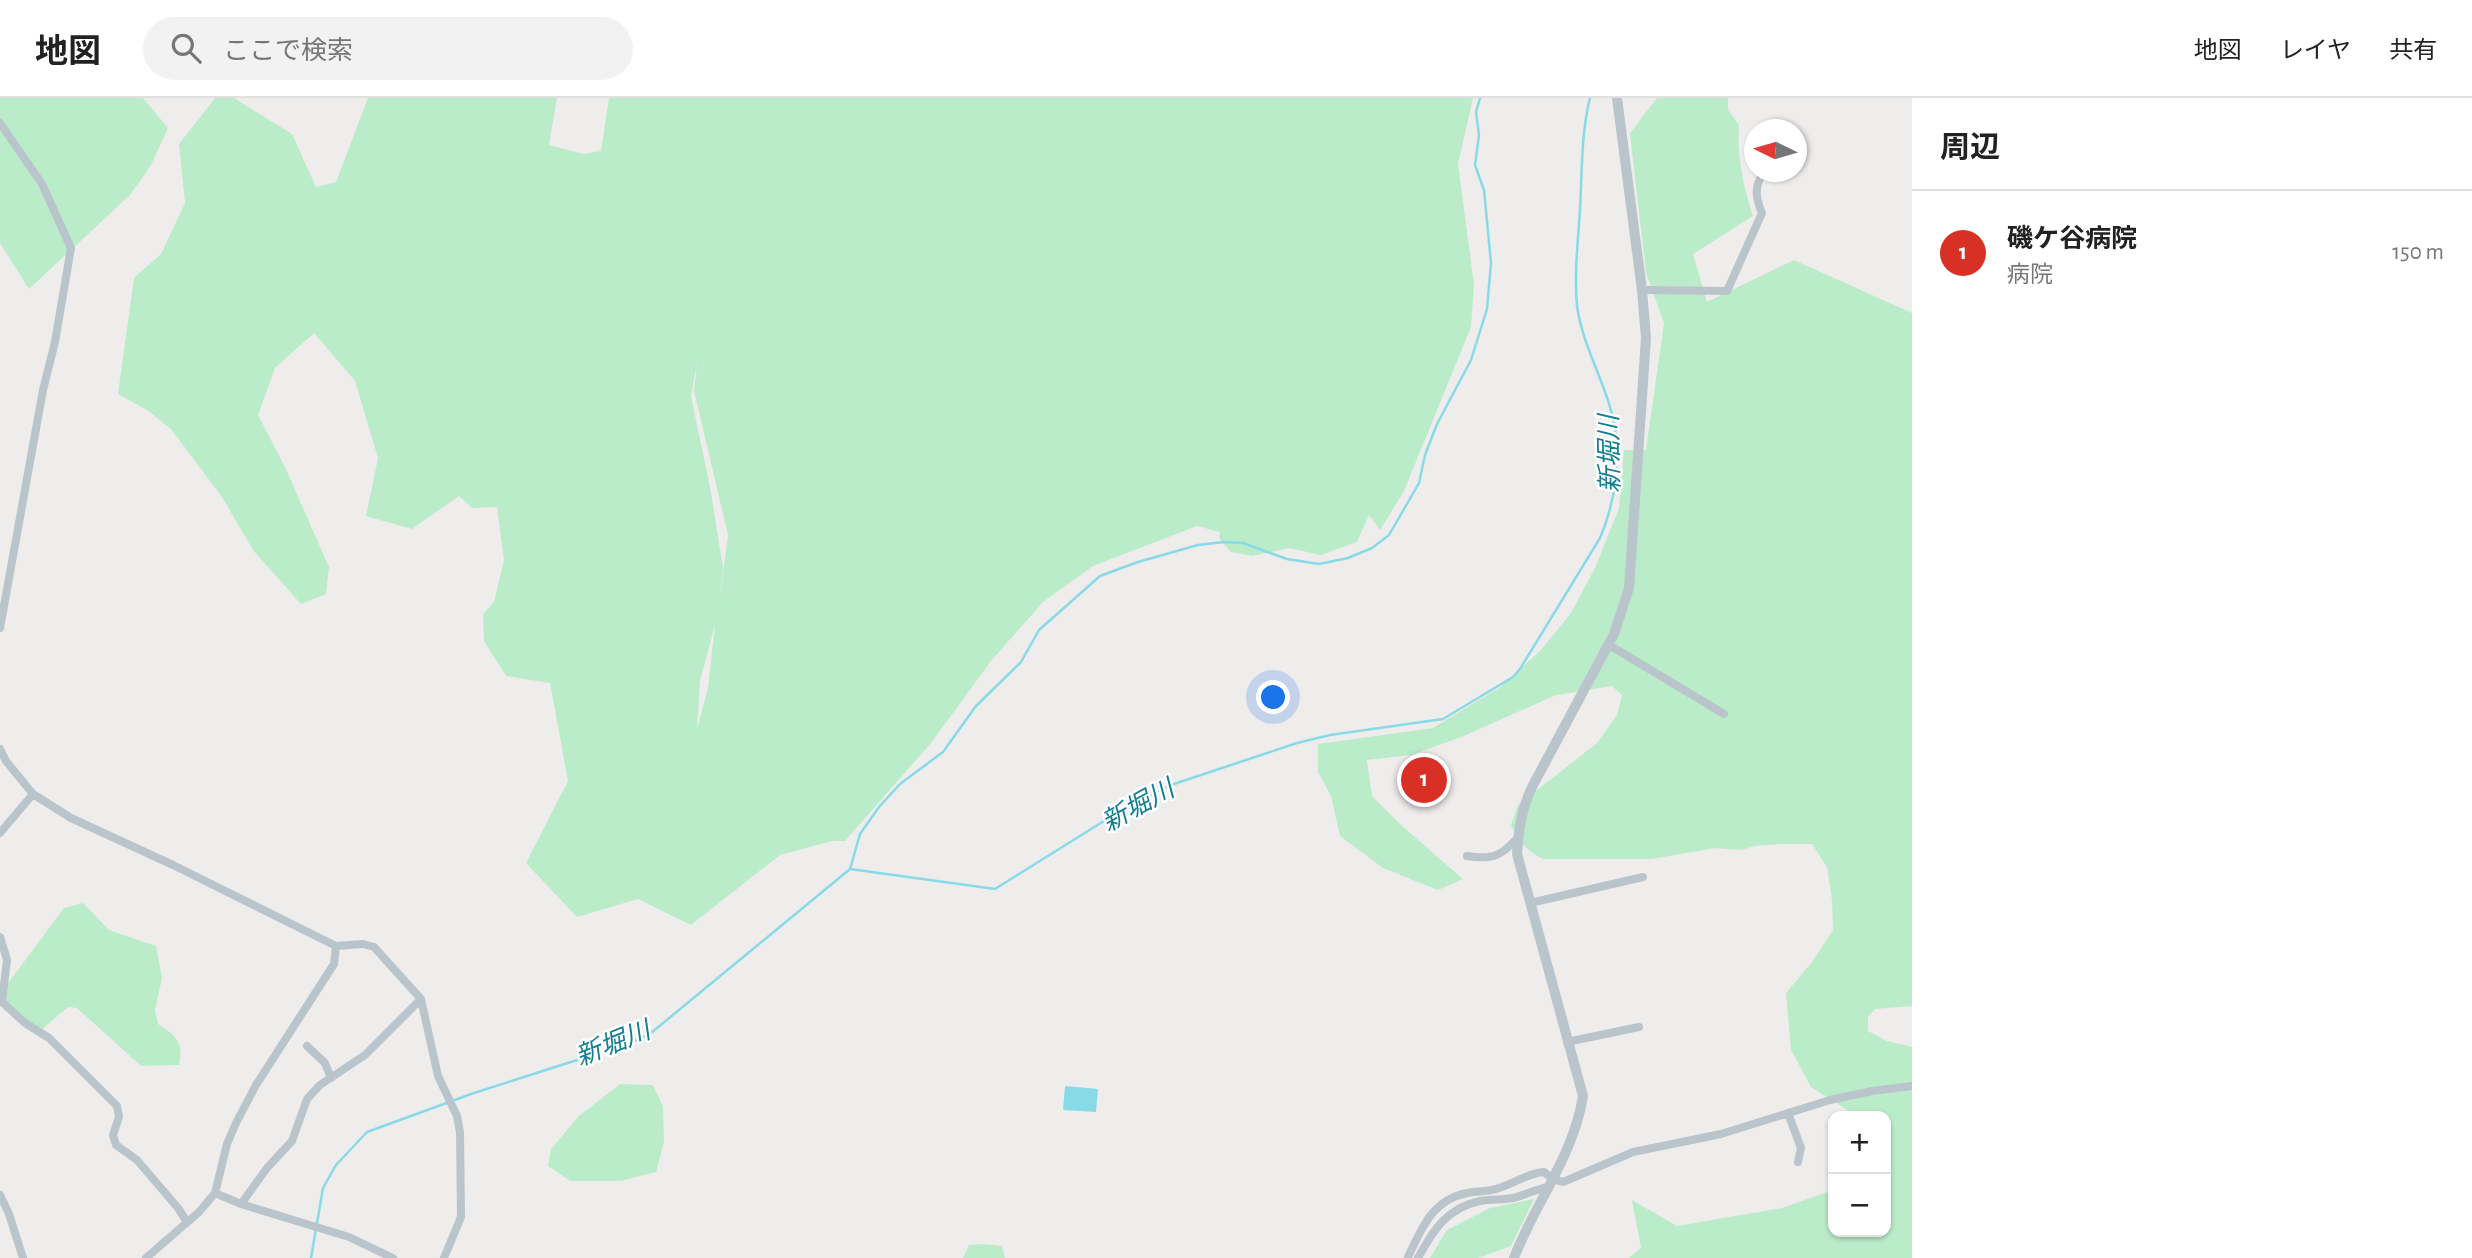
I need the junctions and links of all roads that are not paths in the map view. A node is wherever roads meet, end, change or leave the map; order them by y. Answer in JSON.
{"nodes":[{"id":1,"x":1617,"y":98,"type":"edge"},
{"id":2,"x":0,"y":123,"type":"edge"},
{"id":3,"x":1758,"y":182,"type":"edge"},
{"id":4,"x":1642,"y":289,"type":"junction"},
{"id":5,"x":0,"y":628,"type":"edge"},
{"id":6,"x":1609,"y":645,"type":"junction"},
{"id":7,"x":1724,"y":714,"type":"dead end"},
{"id":8,"x":0,"y":749,"type":"edge"},
{"id":9,"x":33,"y":794,"type":"junction"},
{"id":10,"x":0,"y":834,"type":"edge"},
{"id":11,"x":1519,"y":836,"type":"junction"},
{"id":12,"x":1467,"y":856,"type":"dead end"},
{"id":13,"x":1643,"y":877,"type":"dead end"},
{"id":14,"x":1530,"y":903,"type":"junction"},
{"id":15,"x":0,"y":937,"type":"edge"},
{"id":16,"x":336,"y":946,"type":"junction"},
{"id":17,"x":421,"y":999,"type":"junction"},
{"id":18,"x":1639,"y":1027,"type":"dead end"},
{"id":19,"x":1567,"y":1042,"type":"junction"},
{"id":20,"x":307,"y":1046,"type":"dead end"},
{"id":21,"x":331,"y":1078,"type":"junction"},
{"id":22,"x":1912,"y":1086,"type":"edge"},
{"id":23,"x":1787,"y":1113,"type":"junction"},
{"id":24,"x":1798,"y":1161,"type":"dead end"},
{"id":25,"x":1551,"y":1183,"type":"junction"},
{"id":26,"x":215,"y":1193,"type":"junction"},
{"id":27,"x":0,"y":1195,"type":"edge"},
{"id":28,"x":241,"y":1204,"type":"junction"},
{"id":29,"x":187,"y":1222,"type":"junction"},
{"id":30,"x":23,"y":1258,"type":"edge"},
{"id":31,"x":146,"y":1258,"type":"edge"},
{"id":32,"x":393,"y":1258,"type":"edge"},
{"id":33,"x":444,"y":1258,"type":"edge"},
{"id":34,"x":1408,"y":1258,"type":"edge"},
{"id":35,"x":1418,"y":1258,"type":"edge"},
{"id":36,"x":1514,"y":1258,"type":"edge"}],
"edges":[{"from":1,"to":4,"type":"street"},
{"from":2,"to":5,"type":"street"},
{"from":3,"to":4,"type":"street"},
{"from":4,"to":6,"type":"street"},
{"from":6,"to":7,"type":"street"},
{"from":6,"to":11,"type":"street"},
{"from":8,"to":9,"type":"street"},
{"from":9,"to":10,"type":"street"},
{"from":9,"to":16,"type":"street"},
{"from":11,"to":12,"type":"street"},
{"from":11,"to":14,"type":"street"},
{"from":13,"to":14,"type":"street"},
{"from":14,"to":19,"type":"street"},
{"from":15,"to":29,"type":"street"},
{"from":16,"to":17,"type":"street"},
{"from":16,"to":26,"type":"street"},
{"from":17,"to":21,"type":"street"},
{"from":17,"to":33,"type":"street"},
{"from":18,"to":19,"type":"street"},
{"from":19,"to":25,"type":"street"},
{"from":20,"to":21,"type":"street"},
{"from":21,"to":28,"type":"street"},
{"from":22,"to":23,"type":"street"},
{"from":23,"to":24,"type":"street"},
{"from":23,"to":25,"type":"street"},
{"from":25,"to":34,"type":"street"},
{"from":25,"to":35,"type":"street"},
{"from":25,"to":36,"type":"street"},
{"from":26,"to":28,"type":"street"},
{"from":26,"to":29,"type":"street"},
{"from":27,"to":30,"type":"street"},
{"from":28,"to":32,"type":"street"},
{"from":29,"to":31,"type":"street"}]}
